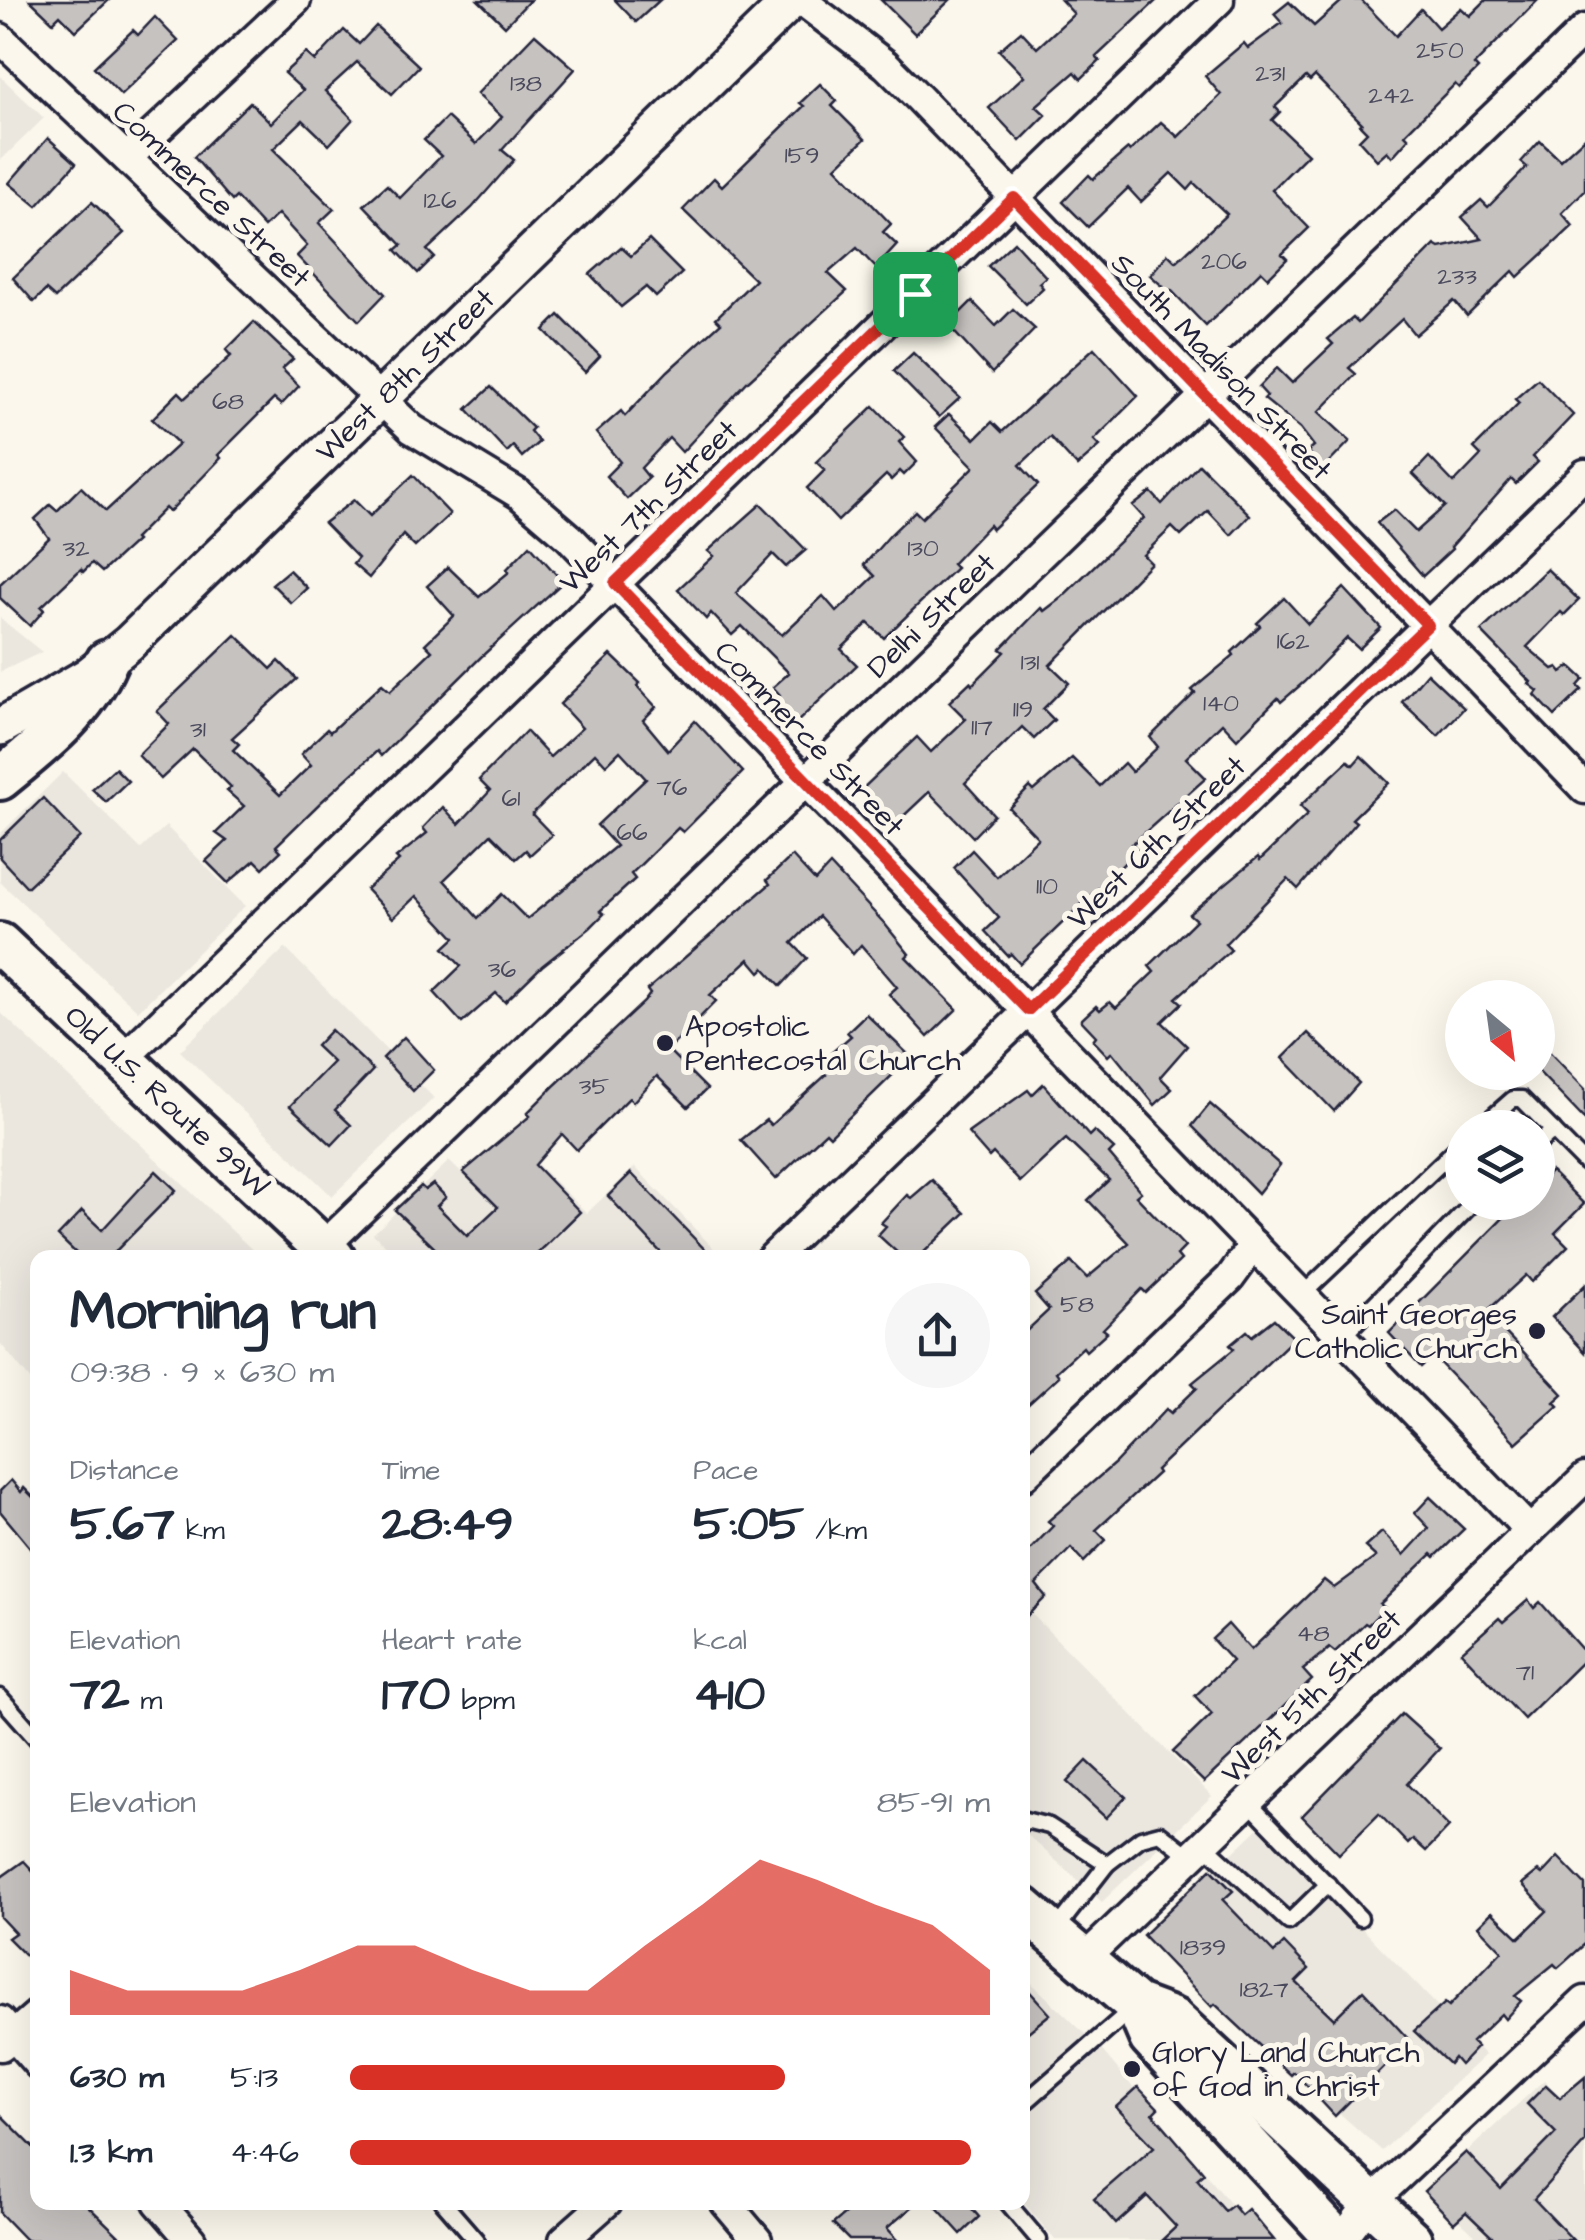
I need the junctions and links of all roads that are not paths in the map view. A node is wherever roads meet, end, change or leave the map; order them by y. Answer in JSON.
{"nodes":[{"id":1,"x":296,"y":0,"type":"edge"},
{"id":2,"x":792,"y":0,"type":"edge"},
{"id":3,"x":801,"y":0,"type":"edge"},
{"id":4,"x":1219,"y":0,"type":"edge"},
{"id":5,"x":1585,"y":29,"type":"edge"},
{"id":6,"x":0,"y":38,"type":"edge"},
{"id":7,"x":127,"y":158,"type":"junction"},
{"id":8,"x":1014,"y":198,"type":"junction"},
{"id":9,"x":1206,"y":396,"type":"junction"},
{"id":10,"x":380,"y":399,"type":"junction"},
{"id":11,"x":1585,"y":474,"type":"edge"},
{"id":12,"x":615,"y":583,"type":"junction"},
{"id":13,"x":1428,"y":625,"type":"junction"},
{"id":14,"x":106,"y":661,"type":"junction"},
{"id":15,"x":0,"y":727,"type":"edge"},
{"id":16,"x":0,"y":779,"type":"edge"},
{"id":17,"x":807,"y":780,"type":"junction"},
{"id":18,"x":1585,"y":789,"type":"edge"},
{"id":19,"x":0,"y":944,"type":"edge"},
{"id":20,"x":1028,"y":1010,"type":"junction"},
{"id":21,"x":123,"y":1059,"type":"junction"},
{"id":22,"x":1500,"y":1110,"type":"edge"},
{"id":23,"x":1532,"y":1110,"type":"edge"},
{"id":24,"x":1555,"y":1132,"type":"edge"},
{"id":25,"x":1445,"y":1159,"type":"edge"},
{"id":26,"x":1585,"y":1163,"type":"edge"},
{"id":27,"x":1456,"y":1220,"type":"edge"},
{"id":28,"x":1254,"y":1245,"type":"junction"},
{"id":29,"x":326,"y":1250,"type":"edge"},
{"id":30,"x":330,"y":1250,"type":"edge"},
{"id":31,"x":780,"y":1250,"type":"edge"},
{"id":32,"x":1302,"y":1295,"type":"junction"},
{"id":33,"x":1342,"y":1336,"type":"junction"},
{"id":34,"x":1030,"y":1470,"type":"edge"},
{"id":35,"x":1585,"y":1478,"type":"edge"},
{"id":36,"x":1530,"y":1531,"type":"junction"},
{"id":37,"x":0,"y":1697,"type":"edge"},
{"id":38,"x":30,"y":1731,"type":"edge"},
{"id":39,"x":1248,"y":1802,"type":"junction"},
{"id":40,"x":1030,"y":1821,"type":"edge"},
{"id":41,"x":1198,"y":1850,"type":"junction"},
{"id":42,"x":1106,"y":1864,"type":"junction"},
{"id":43,"x":1328,"y":1884,"type":"junction"},
{"id":44,"x":1030,"y":1914,"type":"edge"},
{"id":45,"x":1360,"y":1918,"type":"dead end"},
{"id":46,"x":1068,"y":1948,"type":"junction"},
{"id":47,"x":1585,"y":2001,"type":"edge"},
{"id":48,"x":1136,"y":2005,"type":"junction"},
{"id":49,"x":30,"y":2019,"type":"edge"},
{"id":50,"x":4,"y":2035,"type":"edge"},
{"id":51,"x":30,"y":2057,"type":"edge"},
{"id":52,"x":1030,"y":2099,"type":"edge"},
{"id":53,"x":1370,"y":2204,"type":"junction"},
{"id":54,"x":165,"y":2210,"type":"edge"},
{"id":55,"x":450,"y":2210,"type":"edge"},
{"id":56,"x":597,"y":2210,"type":"edge"},
{"id":57,"x":731,"y":2210,"type":"edge"},
{"id":58,"x":1013,"y":2210,"type":"edge"},
{"id":59,"x":190,"y":2240,"type":"edge"},
{"id":60,"x":476,"y":2240,"type":"edge"},
{"id":61,"x":564,"y":2240,"type":"edge"},
{"id":62,"x":758,"y":2240,"type":"edge"},
{"id":63,"x":1039,"y":2240,"type":"edge"},
{"id":64,"x":1339,"y":2240,"type":"edge"},
{"id":65,"x":1411,"y":2240,"type":"edge"}],
"edges":[{"from":1,"to":7,"type":"street"},
{"from":2,"to":10,"type":"street","name":"West 8th Street"},
{"from":3,"to":8,"type":"street","name":"South Madison Street"},
{"from":4,"to":8,"type":"street","name":"West 7th Street"},
{"from":5,"to":9,"type":"street","name":"Delhi Street"},
{"from":6,"to":7,"type":"street","name":"Commerce Street"},
{"from":7,"to":10,"type":"street","name":"Commerce Street"},
{"from":8,"to":9,"type":"street","name":"South Madison Street"},
{"from":8,"to":12,"type":"street","name":"West 7th Street"},
{"from":9,"to":13,"type":"street","name":"South Madison Street"},
{"from":9,"to":17,"type":"street","name":"Delhi Street"},
{"from":10,"to":12,"type":"street","name":"Commerce Street"},
{"from":10,"to":14,"type":"street","name":"West 8th Street"},
{"from":11,"to":13,"type":"street","name":"West 6th Street"},
{"from":12,"to":17,"type":"street","name":"Commerce Street"},
{"from":12,"to":21,"type":"street","name":"West 7th Street"},
{"from":13,"to":18,"type":"street","name":"South Madison Street"},
{"from":13,"to":20,"type":"street","name":"West 6th Street"},
{"from":14,"to":15,"type":"street","name":"West 8th Street"},
{"from":14,"to":16,"type":"main road"},
{"from":17,"to":20,"type":"street","name":"Commerce Street"},
{"from":17,"to":30,"type":"street","name":"Delhi Street"},
{"from":19,"to":21,"type":"main road","name":"Old U.S. Route 99W"},
{"from":20,"to":28,"type":"street","name":"Commerce Street"},
{"from":20,"to":31,"type":"street","name":"West 6th Street"},
{"from":21,"to":29,"type":"main road","name":"Old U.S. Route 99W"},
{"from":22,"to":23,"type":"lane"},
{"from":24,"to":26,"type":"lane"},
{"from":25,"to":32,"type":"lane"},
{"from":27,"to":33,"type":"lane"},
{"from":28,"to":32,"type":"street","name":"Commerce Street"},
{"from":28,"to":34,"type":"street"},
{"from":32,"to":33,"type":"street","name":"Commerce Street"},
{"from":33,"to":36,"type":"street","name":"Commerce Street"},
{"from":35,"to":36,"type":"street","name":"West 5th Street"},
{"from":36,"to":39,"type":"street","name":"West 5th Street"},
{"from":37,"to":38,"type":"lane"},
{"from":39,"to":41,"type":"street","name":"West 5th Street"},
{"from":39,"to":43,"type":"lane"},
{"from":40,"to":42,"type":"lane"},
{"from":41,"to":42,"type":"lane"},
{"from":41,"to":43,"type":"lane"},
{"from":41,"to":46,"type":"street","name":"West 5th Street"},
{"from":42,"to":46,"type":"lane"},
{"from":43,"to":45,"type":"lane"},
{"from":44,"to":46,"type":"main road"},
{"from":46,"to":48,"type":"main road"},
{"from":47,"to":53,"type":"street"},
{"from":48,"to":52,"type":"lane"},
{"from":48,"to":53,"type":"main road"},
{"from":48,"to":64,"type":"main road"},
{"from":49,"to":50,"type":"street"},
{"from":50,"to":51,"type":"street"},
{"from":53,"to":64,"type":"street"},
{"from":53,"to":65,"type":"main road"},
{"from":54,"to":59,"type":"street"},
{"from":55,"to":60,"type":"lane"},
{"from":56,"to":61,"type":"street"},
{"from":57,"to":62,"type":"street"},
{"from":58,"to":63,"type":"lane"}]}
